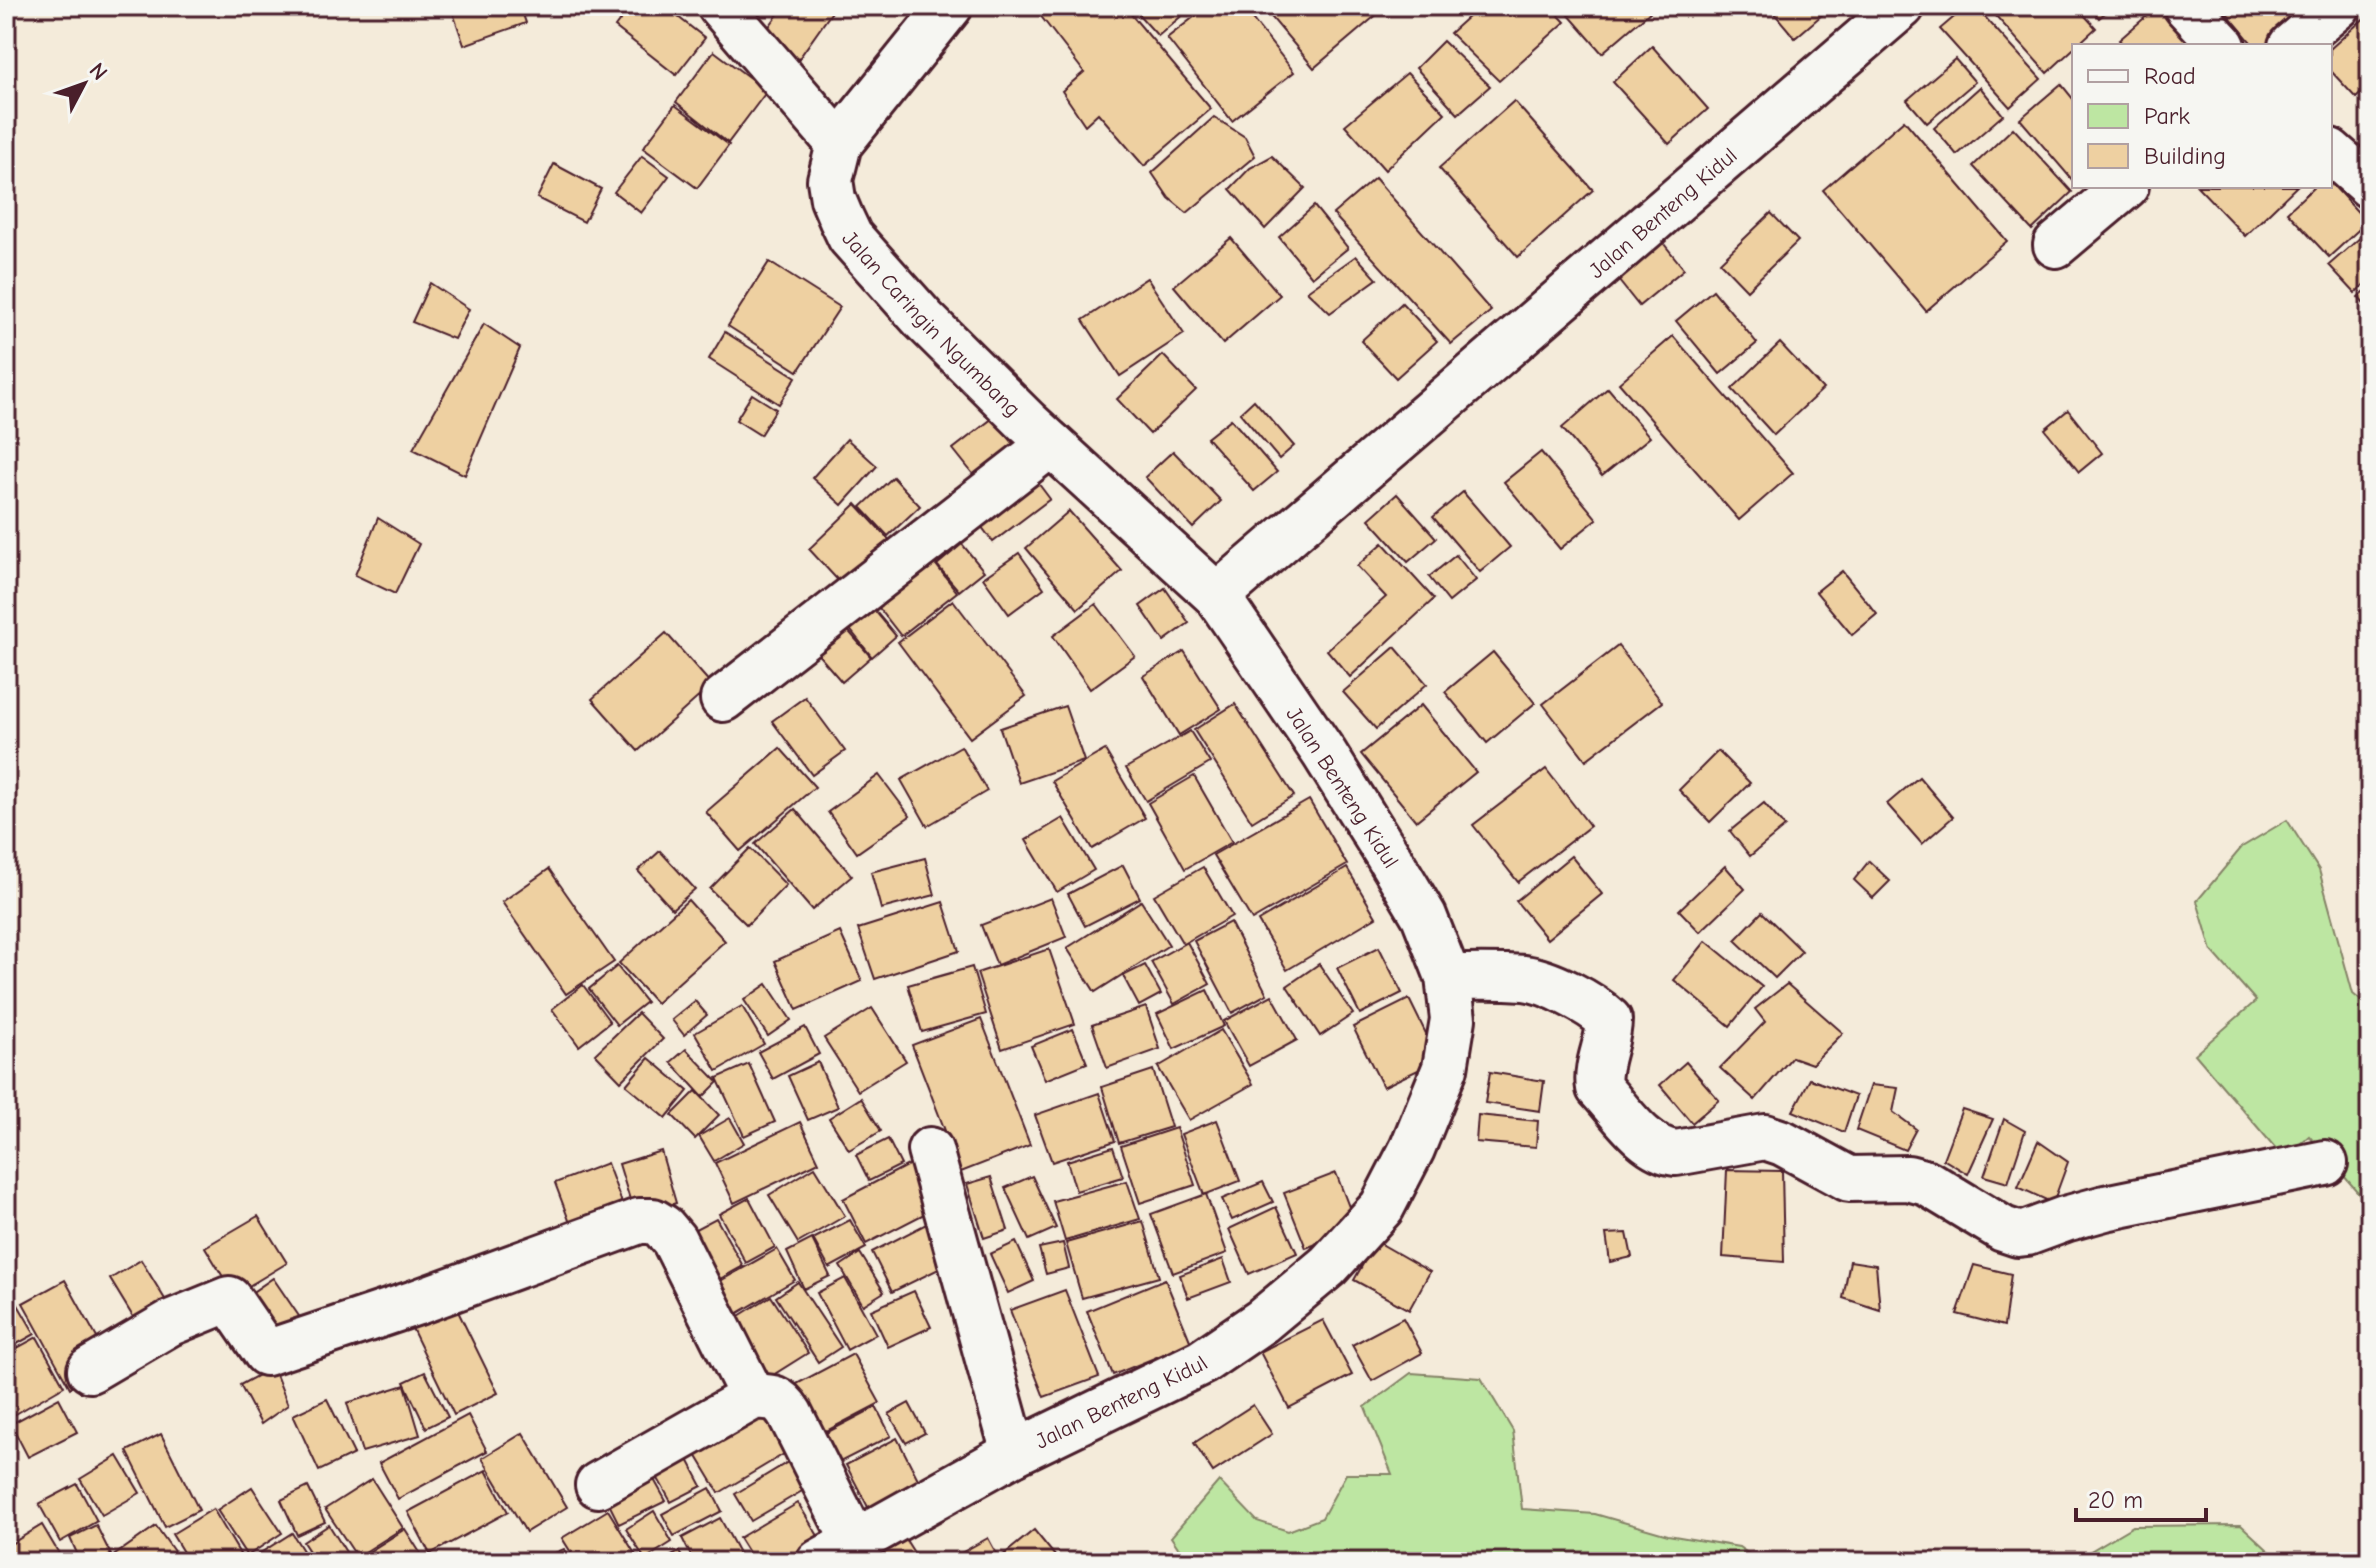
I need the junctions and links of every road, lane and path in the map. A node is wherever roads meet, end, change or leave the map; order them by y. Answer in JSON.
{"nodes":[{"id":1,"x":720,"y":6,"type":"edge"},
{"id":2,"x":950,"y":6,"type":"edge"},
{"id":3,"x":1902,"y":6,"type":"edge"},
{"id":4,"x":2186,"y":6,"type":"edge"},
{"id":5,"x":2338,"y":6,"type":"edge"},
{"id":6,"x":2221,"y":44,"type":"edge"},
{"id":7,"x":2293,"y":44,"type":"edge"},
{"id":8,"x":839,"y":144,"type":"junction"},
{"id":9,"x":2124,"y":188,"type":"edge"},
{"id":10,"x":2056,"y":245,"type":"dead end"},
{"id":11,"x":1051,"y":444,"type":"junction"},
{"id":12,"x":1217,"y":596,"type":"junction"},
{"id":13,"x":723,"y":699,"type":"dead end"},
{"id":14,"x":1448,"y":977,"type":"junction"},
{"id":15,"x":930,"y":1150,"type":"dead end"},
{"id":16,"x":2325,"y":1163,"type":"dead end"},
{"id":17,"x":90,"y":1370,"type":"dead end"},
{"id":18,"x":753,"y":1397,"type":"junction"},
{"id":19,"x":1014,"y":1453,"type":"junction"},
{"id":20,"x":598,"y":1485,"type":"dead end"},
{"id":21,"x":837,"y":1553,"type":"edge"}],
"edges":[{"from":1,"to":8,"type":"street"},
{"from":2,"to":8,"type":"street","name":"Jalan Caringin Ngumbang"},
{"from":3,"to":12,"type":"street","name":"Jalan Benteng Kidul"},
{"from":4,"to":6,"type":"street"},
{"from":5,"to":7,"type":"street"},
{"from":8,"to":11,"type":"street","name":"Jalan Caringin Ngumbang"},
{"from":9,"to":10,"type":"street"},
{"from":11,"to":12,"type":"street","name":"Jalan Caringin Ngumbang"},
{"from":11,"to":13,"type":"street"},
{"from":12,"to":14,"type":"street","name":"Jalan Benteng Kidul"},
{"from":14,"to":16,"type":"street"},
{"from":14,"to":19,"type":"street","name":"Jalan Benteng Kidul"},
{"from":15,"to":19,"type":"street"},
{"from":17,"to":18,"type":"street"},
{"from":18,"to":20,"type":"street"},
{"from":18,"to":21,"type":"street"},
{"from":19,"to":21,"type":"street","name":"Jalan Benteng Kidul"}]}
